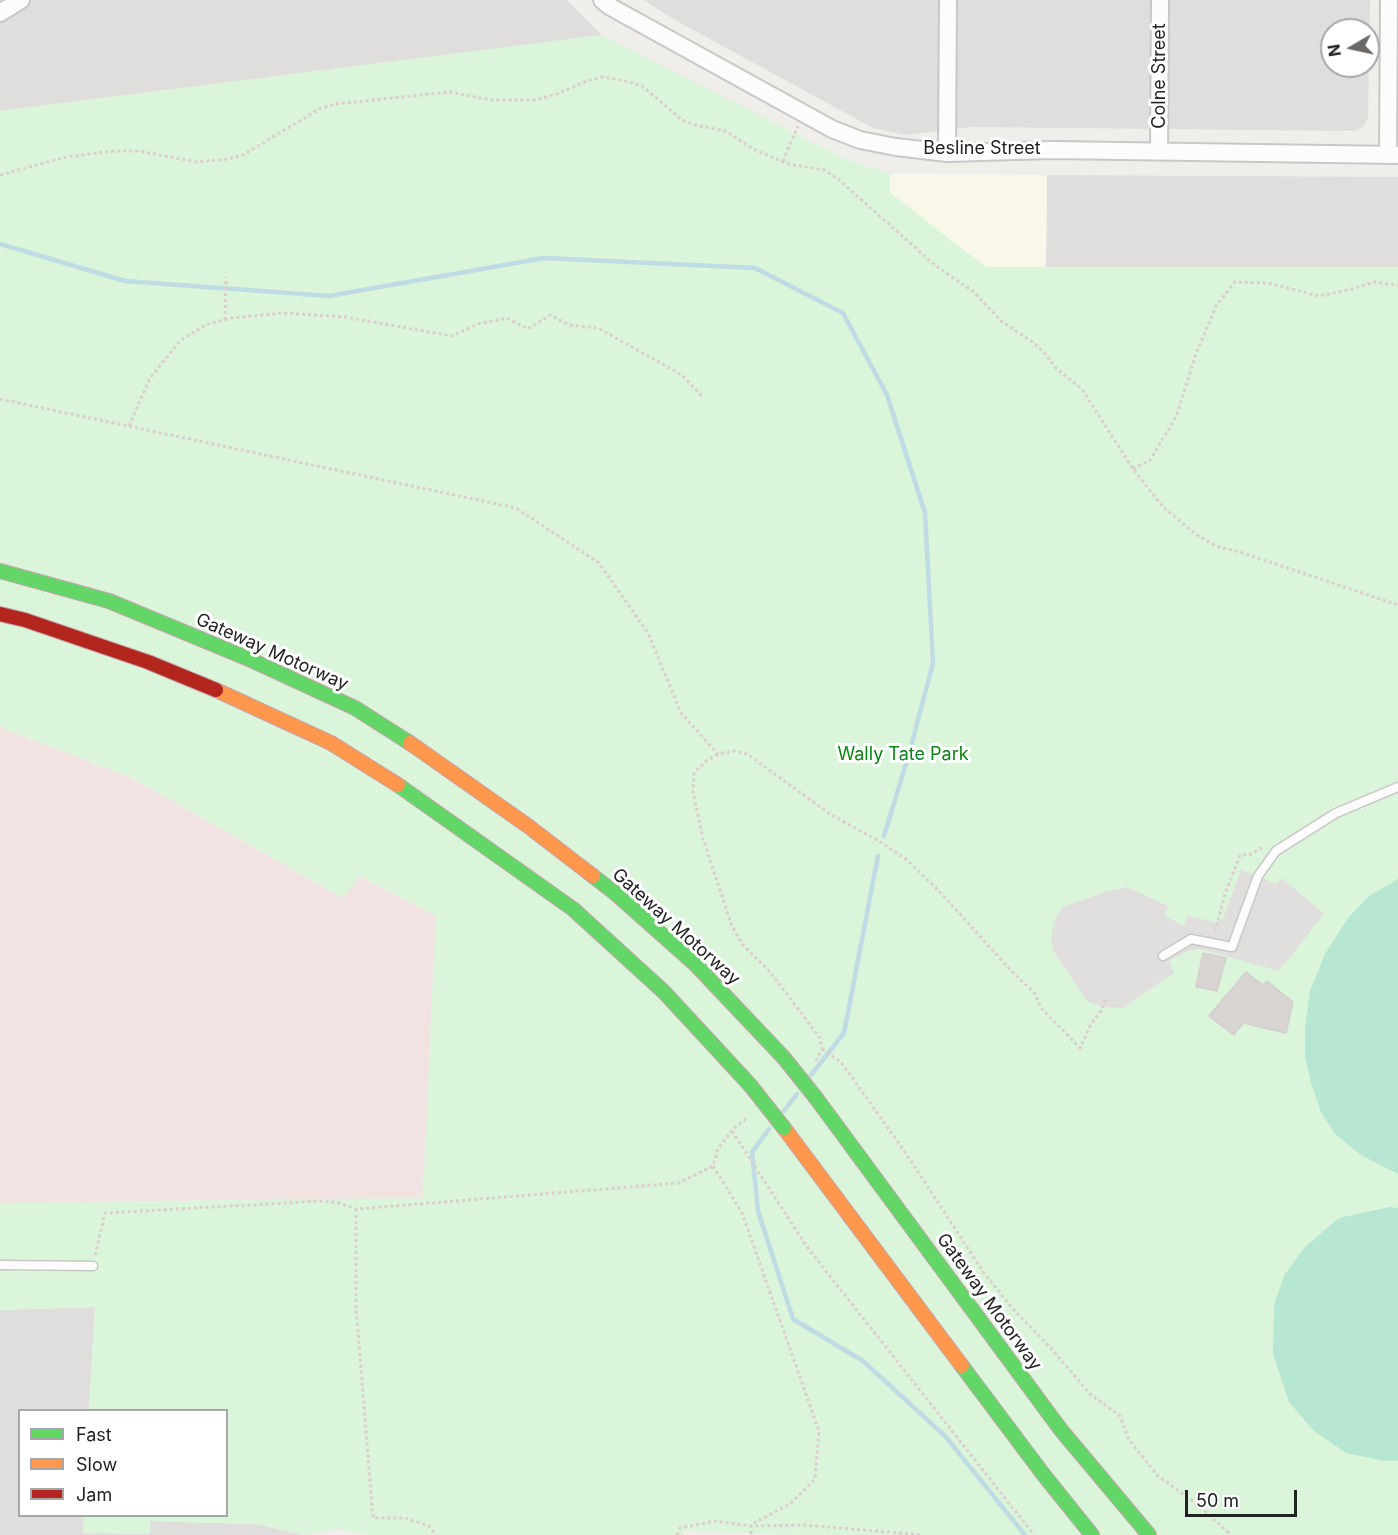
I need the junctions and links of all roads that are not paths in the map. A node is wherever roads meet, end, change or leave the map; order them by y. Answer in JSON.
{"nodes":[{"id":1,"x":21,"y":0,"type":"edge"},
{"id":2,"x":602,"y":0,"type":"edge"},
{"id":3,"x":948,"y":0,"type":"edge"},
{"id":4,"x":1160,"y":0,"type":"edge"},
{"id":5,"x":1389,"y":0,"type":"edge"},
{"id":6,"x":0,"y":13,"type":"edge"},
{"id":7,"x":1159,"y":152,"type":"junction"},
{"id":8,"x":947,"y":153,"type":"junction"},
{"id":9,"x":1393,"y":155,"type":"edge"},
{"id":10,"x":0,"y":571,"type":"edge"},
{"id":11,"x":0,"y":614,"type":"edge"},
{"id":12,"x":1398,"y":787,"type":"edge"},
{"id":13,"x":1163,"y":956,"type":"dead end"},
{"id":14,"x":0,"y":1265,"type":"edge"},
{"id":15,"x":93,"y":1266,"type":"road end"},
{"id":16,"x":1092,"y":1535,"type":"edge"},
{"id":17,"x":1149,"y":1535,"type":"edge"}],
"edges":[{"from":1,"to":6,"type":"street"},
{"from":2,"to":8,"type":"street","name":"Besline Street"},
{"from":3,"to":8,"type":"street"},
{"from":4,"to":7,"type":"street","name":"Colne Street"},
{"from":5,"to":9,"type":"street"},
{"from":7,"to":8,"type":"street","name":"Besline Street"},
{"from":7,"to":9,"type":"street","name":"Besline Street"},
{"from":10,"to":17,"type":"highway","name":"Gateway Motorway","bridge":true},
{"from":11,"to":16,"type":"highway","bridge":true},
{"from":12,"to":13,"type":"lane"},
{"from":14,"to":15,"type":"lane"}]}
